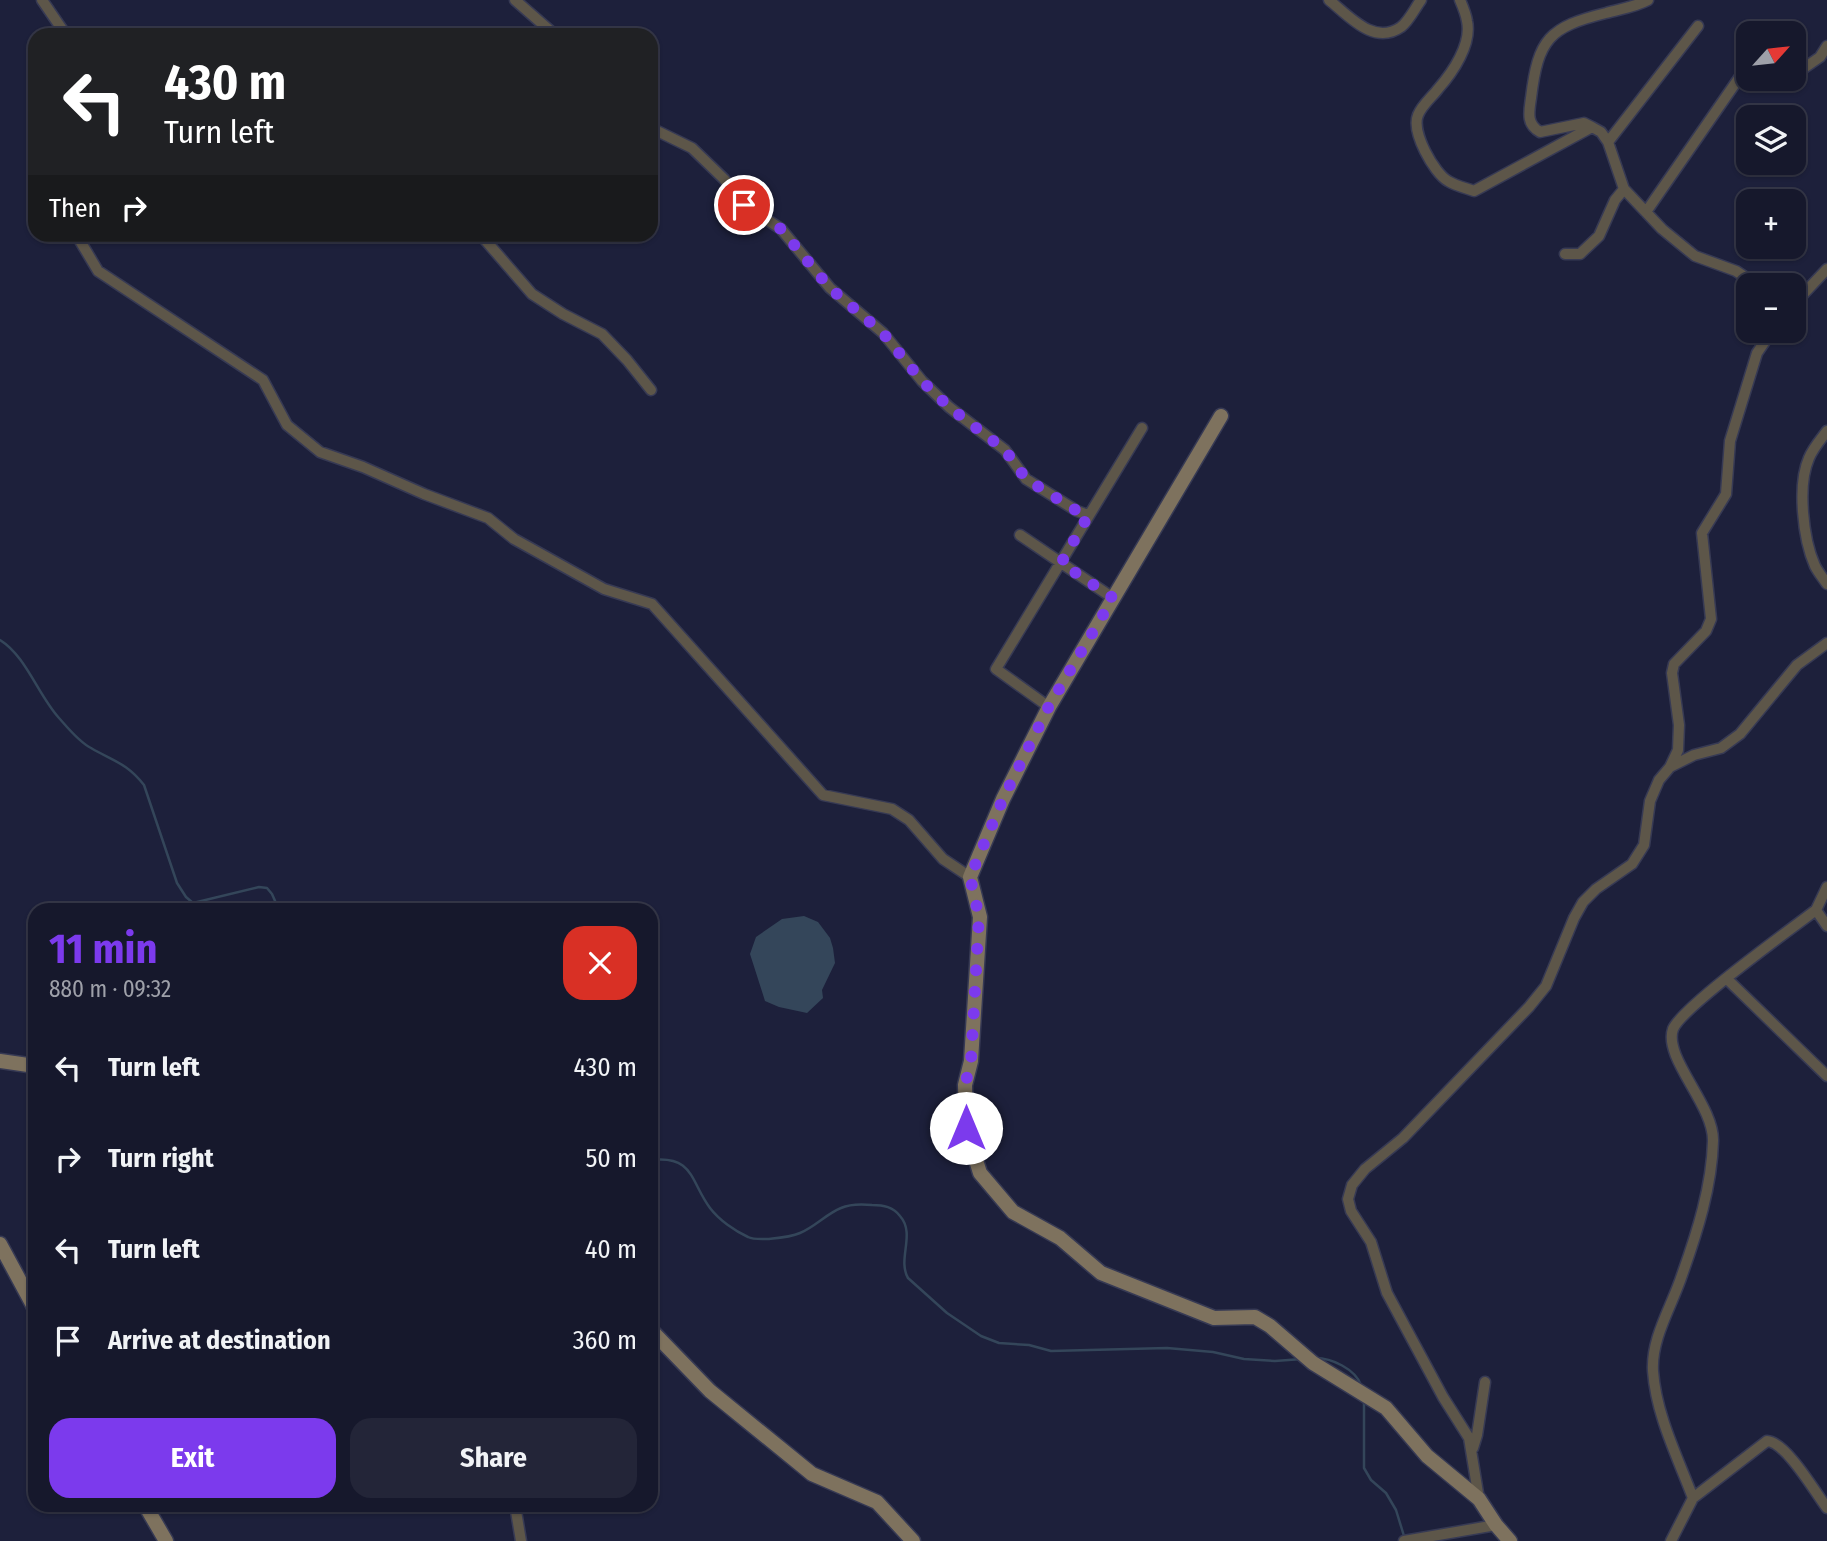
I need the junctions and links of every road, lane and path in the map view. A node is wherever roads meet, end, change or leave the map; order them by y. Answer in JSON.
{"nodes":[{"id":1,"x":42,"y":0,"type":"edge"},
{"id":2,"x":515,"y":0,"type":"edge"},
{"id":3,"x":1329,"y":0,"type":"edge"},
{"id":4,"x":1421,"y":0,"type":"edge"},
{"id":5,"x":1460,"y":0,"type":"edge"},
{"id":6,"x":1648,"y":0,"type":"edge"},
{"id":7,"x":1698,"y":26,"type":"dead end"},
{"id":8,"x":61,"y":28,"type":"edge"},
{"id":9,"x":547,"y":28,"type":"edge"},
{"id":10,"x":1827,"y":46,"type":"edge"},
{"id":11,"x":1806,"y":67,"type":"edge"},
{"id":12,"x":1736,"y":82,"type":"edge"},
{"id":13,"x":1592,"y":127,"type":"junction"},
{"id":14,"x":658,"y":131,"type":"edge"},
{"id":15,"x":1608,"y":142,"type":"junction"},
{"id":16,"x":1624,"y":189,"type":"junction"},
{"id":17,"x":1646,"y":212,"type":"junction"},
{"id":18,"x":81,"y":242,"type":"edge"},
{"id":19,"x":487,"y":242,"type":"edge"},
{"id":20,"x":1565,"y":254,"type":"dead end"},
{"id":21,"x":1827,"y":269,"type":"edge"},
{"id":22,"x":1739,"y":273,"type":"edge"},
{"id":23,"x":1806,"y":291,"type":"edge"},
{"id":24,"x":1763,"y":343,"type":"edge"},
{"id":25,"x":651,"y":390,"type":"dead end"},
{"id":26,"x":1221,"y":416,"type":"dead end"},
{"id":27,"x":1142,"y":428,"type":"dead end"},
{"id":28,"x":1827,"y":431,"type":"edge"},
{"id":29,"x":1088,"y":516,"type":"junction"},
{"id":30,"x":1020,"y":535,"type":"dead end"},
{"id":31,"x":1061,"y":563,"type":"junction"},
{"id":32,"x":1827,"y":584,"type":"edge"},
{"id":33,"x":1113,"y":598,"type":"junction"},
{"id":34,"x":1827,"y":643,"type":"edge"},
{"id":35,"x":1049,"y":706,"type":"junction"},
{"id":36,"x":1670,"y":767,"type":"junction"},
{"id":37,"x":970,"y":877,"type":"junction"},
{"id":38,"x":1827,"y":887,"type":"edge"},
{"id":39,"x":1823,"y":916,"type":"edge"},
{"id":40,"x":1727,"y":979,"type":"junction"},
{"id":41,"x":0,"y":1062,"type":"edge"},
{"id":42,"x":28,"y":1065,"type":"edge"},
{"id":43,"x":1827,"y":1076,"type":"edge"},
{"id":44,"x":0,"y":1244,"type":"edge"},
{"id":45,"x":28,"y":1296,"type":"edge"},
{"id":46,"x":658,"y":1337,"type":"edge"},
{"id":47,"x":1485,"y":1382,"type":"dead end"},
{"id":48,"x":1473,"y":1448,"type":"junction"},
{"id":49,"x":1693,"y":1498,"type":"junction"},
{"id":50,"x":1479,"y":1499,"type":"junction"},
{"id":51,"x":1827,"y":1508,"type":"edge"},
{"id":52,"x":149,"y":1512,"type":"edge"},
{"id":53,"x":516,"y":1512,"type":"edge"},
{"id":54,"x":1496,"y":1525,"type":"junction"},
{"id":55,"x":1409,"y":1540,"type":"edge"},
{"id":56,"x":166,"y":1541,"type":"edge"},
{"id":57,"x":521,"y":1541,"type":"edge"},
{"id":58,"x":913,"y":1541,"type":"edge"},
{"id":59,"x":1510,"y":1541,"type":"edge"},
{"id":60,"x":1671,"y":1541,"type":"edge"}],
"edges":[{"from":1,"to":8,"type":"street"},
{"from":2,"to":9,"type":"street"},
{"from":3,"to":4,"type":"street"},
{"from":5,"to":13,"type":"street"},
{"from":6,"to":13,"type":"street"},
{"from":7,"to":15,"type":"street"},
{"from":10,"to":11,"type":"street"},
{"from":12,"to":17,"type":"street"},
{"from":13,"to":15,"type":"street"},
{"from":14,"to":29,"type":"street"},
{"from":15,"to":16,"type":"street"},
{"from":16,"to":17,"type":"street"},
{"from":16,"to":20,"type":"street"},
{"from":17,"to":22,"type":"street"},
{"from":18,"to":37,"type":"street"},
{"from":19,"to":25,"type":"street"},
{"from":21,"to":23,"type":"street"},
{"from":24,"to":36,"type":"street"},
{"from":26,"to":33,"type":"street"},
{"from":27,"to":29,"type":"street"},
{"from":28,"to":32,"type":"street"},
{"from":29,"to":31,"type":"street"},
{"from":30,"to":31,"type":"street"},
{"from":31,"to":33,"type":"street"},
{"from":31,"to":35,"type":"street"},
{"from":33,"to":35,"type":"street"},
{"from":34,"to":36,"type":"street"},
{"from":35,"to":37,"type":"street"},
{"from":36,"to":48,"type":"street"},
{"from":37,"to":50,"type":"street"},
{"from":38,"to":39,"type":"street"},
{"from":39,"to":40,"type":"street"},
{"from":40,"to":43,"type":"street"},
{"from":40,"to":49,"type":"street"},
{"from":41,"to":42,"type":"street"},
{"from":44,"to":45,"type":"street"},
{"from":46,"to":58,"type":"street"},
{"from":47,"to":48,"type":"street"},
{"from":48,"to":50,"type":"street"},
{"from":49,"to":51,"type":"street"},
{"from":49,"to":60,"type":"street"},
{"from":50,"to":54,"type":"street"},
{"from":52,"to":56,"type":"street"},
{"from":53,"to":57,"type":"street"},
{"from":54,"to":55,"type":"street"},
{"from":54,"to":59,"type":"street"}]}
